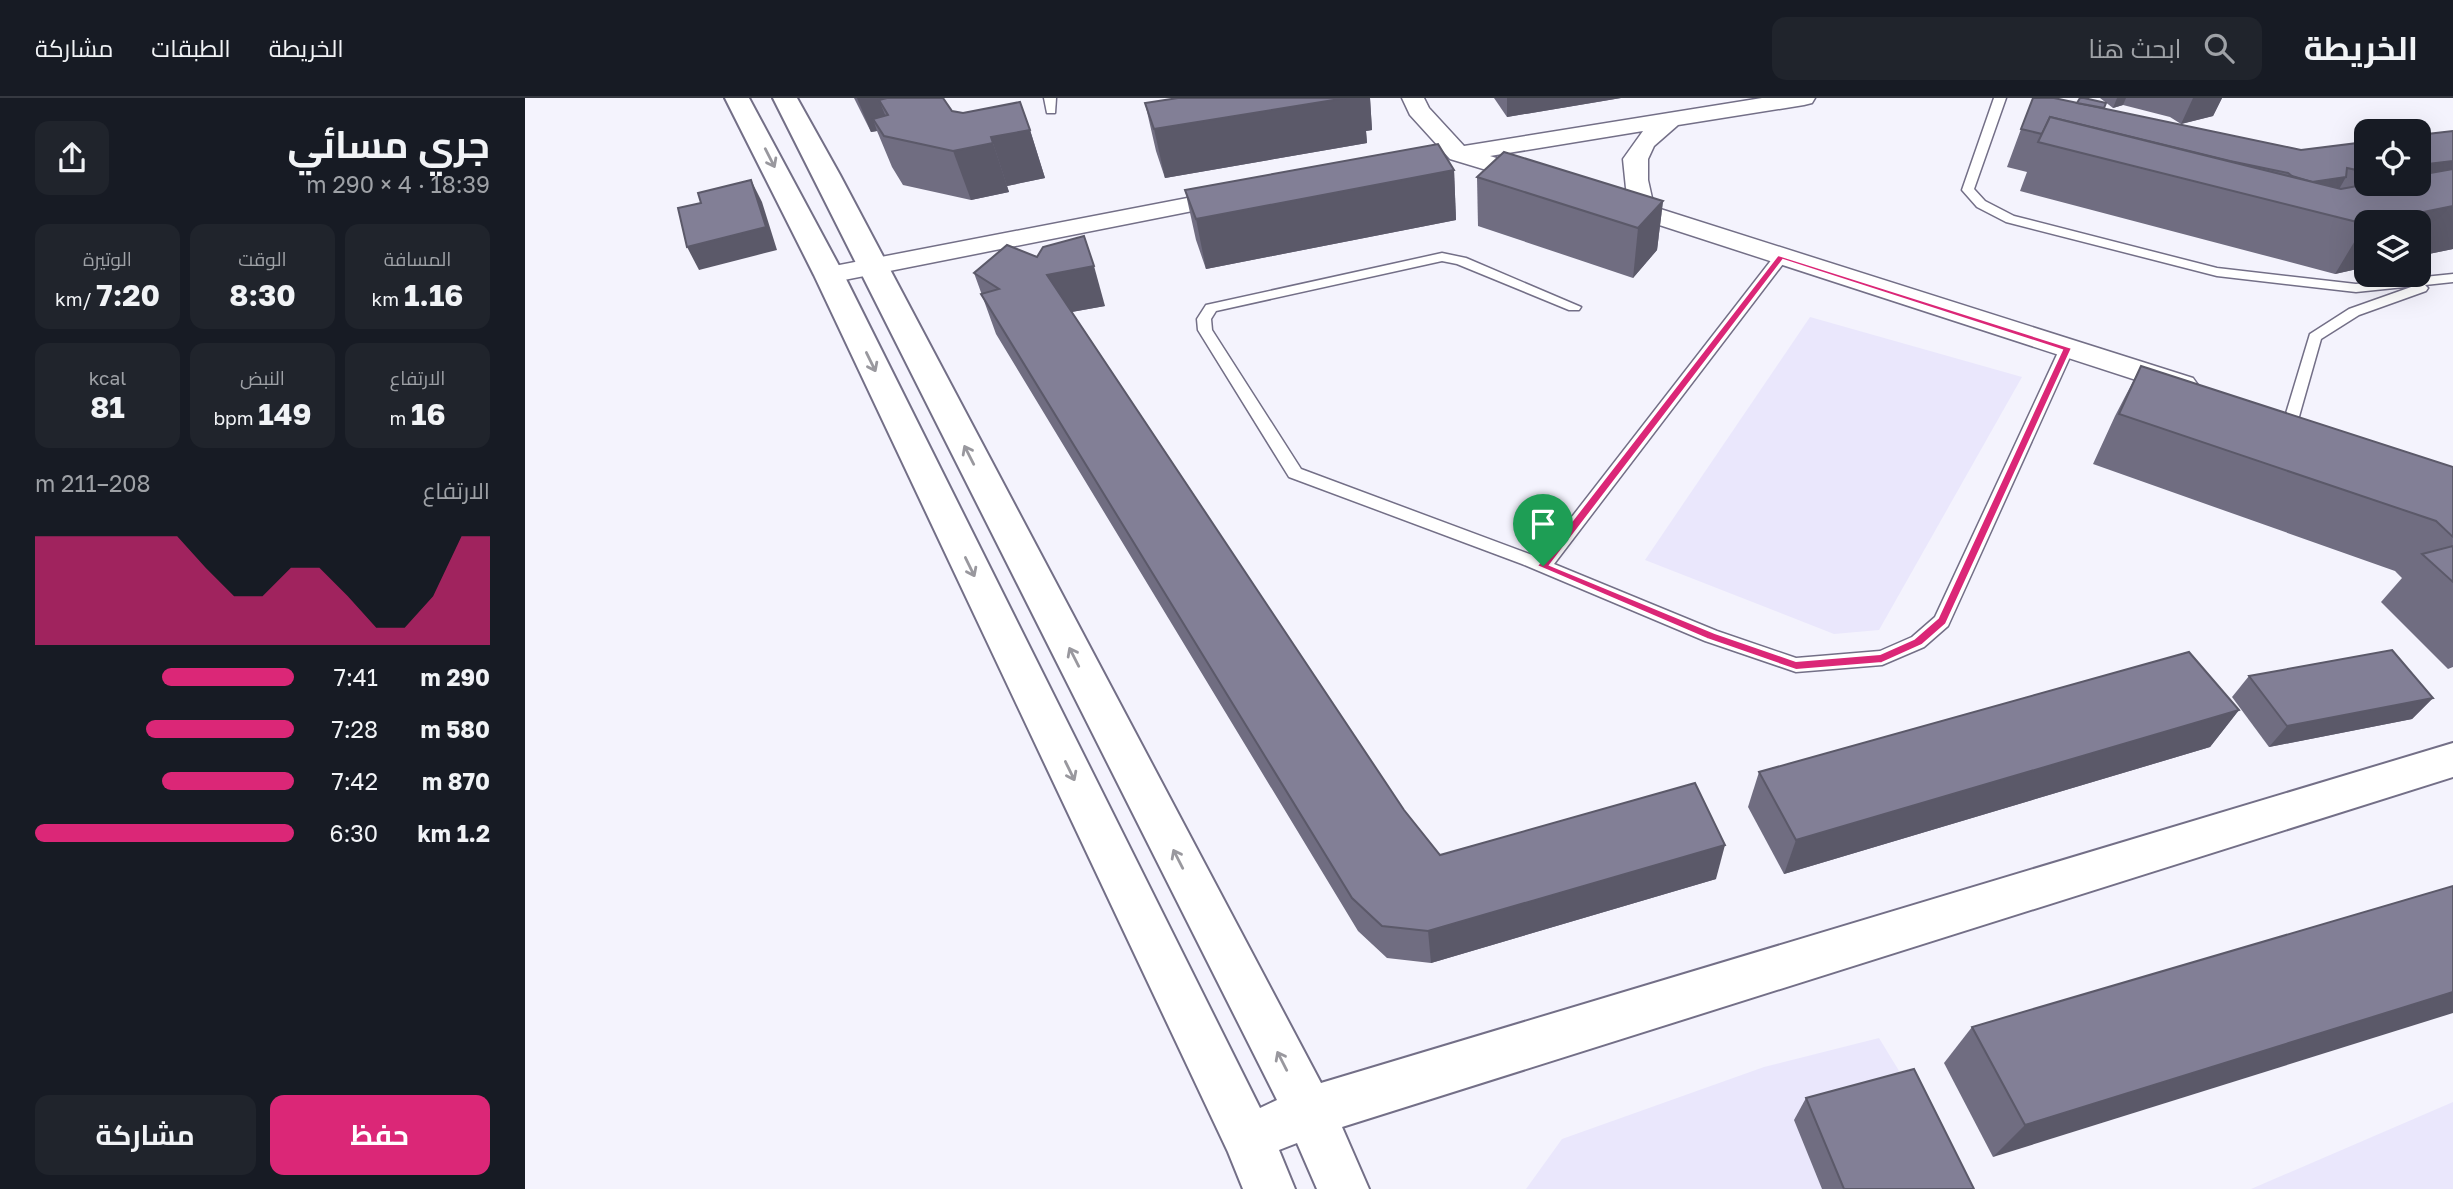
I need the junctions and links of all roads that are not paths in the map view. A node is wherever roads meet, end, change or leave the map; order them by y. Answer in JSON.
{"nodes":[{"id":1,"x":737,"y":98,"type":"edge"},
{"id":2,"x":785,"y":98,"type":"edge"},
{"id":3,"x":1413,"y":98,"type":"edge"},
{"id":4,"x":1804,"y":98,"type":"edge"},
{"id":5,"x":2000,"y":98,"type":"edge"},
{"id":6,"x":1743,"y":103,"type":"edge"},
{"id":7,"x":1670,"y":120,"type":"junction"},
{"id":8,"x":1458,"y":154,"type":"junction"},
{"id":9,"x":1430,"y":159,"type":"edge"},
{"id":10,"x":1564,"y":187,"type":"edge"},
{"id":11,"x":1253,"y":193,"type":"edge"},
{"id":12,"x":1590,"y":195,"type":"edge"},
{"id":13,"x":1643,"y":212,"type":"junction"},
{"id":14,"x":1781,"y":257,"type":"junction"},
{"id":15,"x":872,"y":265,"type":"junction"},
{"id":16,"x":829,"y":275,"type":"junction"},
{"id":17,"x":2449,"y":279,"type":"edge"},
{"id":18,"x":1574,"y":307,"type":"dead end"},
{"id":19,"x":2067,"y":348,"type":"junction"},
{"id":20,"x":2212,"y":394,"type":"edge"},
{"id":21,"x":2265,"y":411,"type":"edge"},
{"id":22,"x":2304,"y":424,"type":"joint"},
{"id":23,"x":1543,"y":566,"type":"junction"},
{"id":24,"x":2453,"y":760,"type":"edge"},
{"id":25,"x":1309,"y":1112,"type":"junction"},
{"id":26,"x":1248,"y":1138,"type":"junction"},
{"id":27,"x":1269,"y":1189,"type":"edge"},
{"id":28,"x":1343,"y":1189,"type":"edge"}],
"edges":[{"from":1,"to":16,"type":"main road","one_way":true},
{"from":2,"to":15,"type":"main road"},
{"from":3,"to":8,"type":"street"},
{"from":4,"to":6,"type":"street"},
{"from":5,"to":17,"type":"lane"},
{"from":6,"to":7,"type":"street"},
{"from":7,"to":8,"type":"street"},
{"from":7,"to":13,"type":"street"},
{"from":8,"to":9,"type":"street"},
{"from":8,"to":10,"type":"street"},
{"from":11,"to":15,"type":"street"},
{"from":12,"to":13,"type":"street"},
{"from":13,"to":14,"type":"street"},
{"from":14,"to":19,"type":"street"},
{"from":14,"to":23,"type":"lane"},
{"from":15,"to":16,"type":"street"},
{"from":25,"to":15,"type":"main road","one_way":true},
{"from":16,"to":26,"type":"main road","one_way":true},
{"from":17,"to":22,"type":"lane"},
{"from":18,"to":23,"type":"lane"},
{"from":19,"to":20,"type":"street"},
{"from":19,"to":23,"type":"lane"},
{"from":21,"to":22,"type":"street"},
{"from":24,"to":25,"type":"main road"},
{"from":25,"to":26,"type":"main road"},
{"from":25,"to":28,"type":"main road"},
{"from":26,"to":27,"type":"main road"}]}
